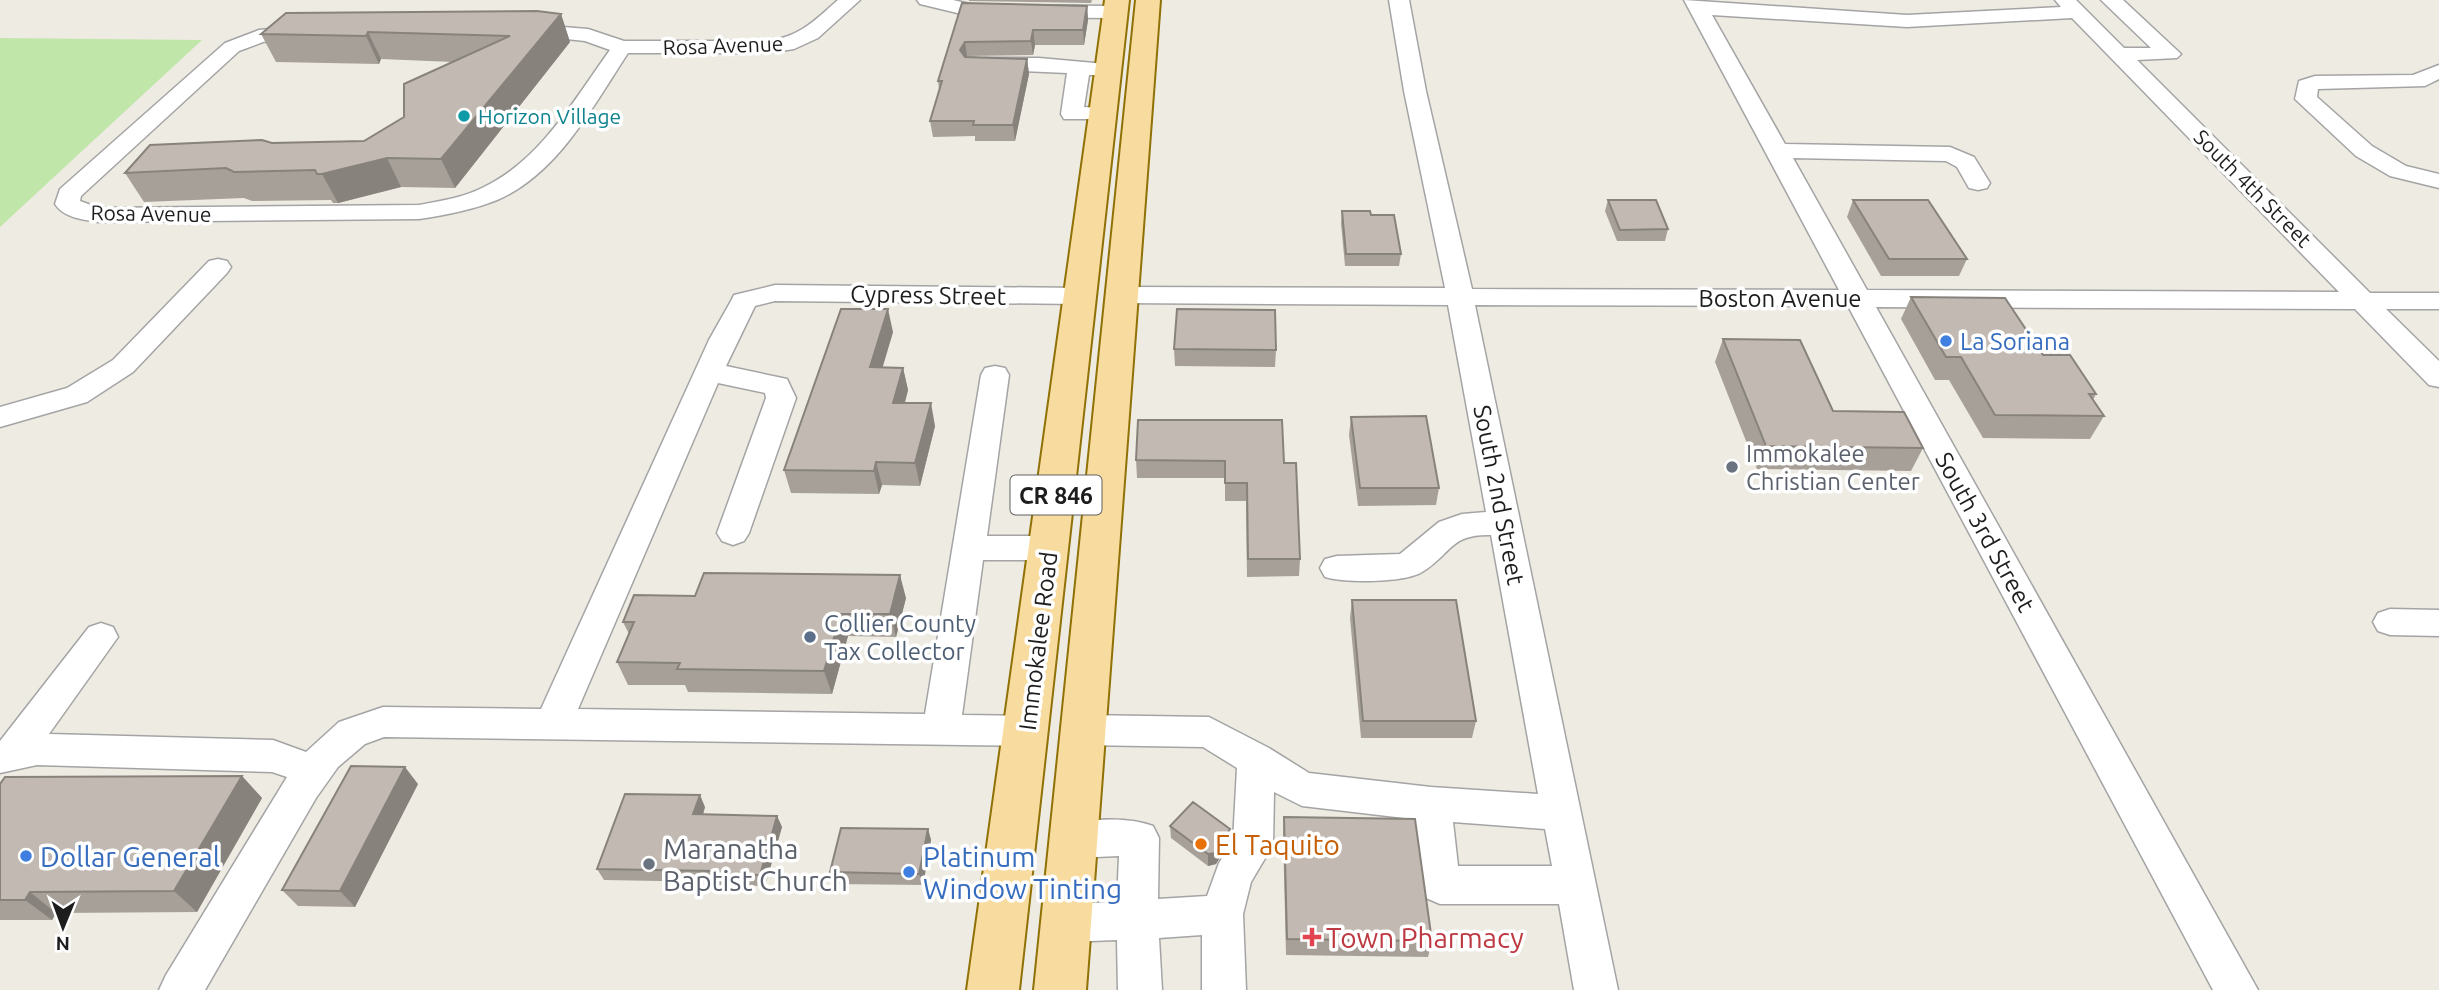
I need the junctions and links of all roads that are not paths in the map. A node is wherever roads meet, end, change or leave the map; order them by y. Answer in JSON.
{"nodes":[{"id":1,"x":850,"y":0,"type":"edge"},
{"id":2,"x":927,"y":0,"type":"edge"},
{"id":3,"x":1399,"y":0,"type":"edge"},
{"id":4,"x":2111,"y":0,"type":"edge"},
{"id":5,"x":1127,"y":4,"type":"edge"},
{"id":6,"x":1696,"y":4,"type":"edge"},
{"id":7,"x":2072,"y":6,"type":"edge"},
{"id":8,"x":507,"y":30,"type":"edge"},
{"id":9,"x":332,"y":31,"type":"edge"},
{"id":10,"x":622,"y":47,"type":"junction"},
{"id":11,"x":2120,"y":54,"type":"junction"},
{"id":12,"x":975,"y":64,"type":"edge"},
{"id":13,"x":1094,"y":69,"type":"junction"},
{"id":14,"x":2439,"y":71,"type":"edge"},
{"id":15,"x":1776,"y":152,"type":"junction"},
{"id":16,"x":2439,"y":181,"type":"edge"},
{"id":17,"x":1978,"y":183,"type":"dead end"},
{"id":18,"x":218,"y":267,"type":"dead end"},
{"id":19,"x":1121,"y":295,"type":"junction"},
{"id":20,"x":1081,"y":296,"type":"junction"},
{"id":21,"x":1460,"y":296,"type":"junction"},
{"id":22,"x":1857,"y":298,"type":"junction"},
{"id":23,"x":2363,"y":300,"type":"junction"},
{"id":24,"x":2439,"y":301,"type":"edge"},
{"id":25,"x":709,"y":372,"type":"junction"},
{"id":26,"x":995,"y":375,"type":"dead end"},
{"id":27,"x":2439,"y":377,"type":"edge"},
{"id":28,"x":0,"y":417,"type":"edge"},
{"id":29,"x":1505,"y":524,"type":"junction"},
{"id":30,"x":733,"y":533,"type":"dead end"},
{"id":31,"x":969,"y":548,"type":"junction"},
{"id":32,"x":1048,"y":557,"type":"junction"},
{"id":33,"x":1096,"y":568,"type":"junction"},
{"id":34,"x":1337,"y":568,"type":"dead end"},
{"id":35,"x":2390,"y":622,"type":"dead end"},
{"id":36,"x":2439,"y":623,"type":"edge"},
{"id":37,"x":101,"y":637,"type":"dead end"},
{"id":38,"x":553,"y":724,"type":"junction"},
{"id":39,"x":941,"y":729,"type":"junction"},
{"id":40,"x":1083,"y":730,"type":"junction"},
{"id":41,"x":1027,"y":731,"type":"junction"},
{"id":42,"x":7,"y":754,"type":"edge"},
{"id":43,"x":1256,"y":759,"type":"junction"},
{"id":44,"x":314,"y":771,"type":"junction"},
{"id":45,"x":1431,"y":804,"type":"junction"},
{"id":46,"x":1562,"y":813,"type":"junction"},
{"id":47,"x":1073,"y":840,"type":"junction"},
{"id":48,"x":1576,"y":885,"type":"junction"},
{"id":49,"x":1222,"y":914,"type":"junction"},
{"id":50,"x":1137,"y":919,"type":"junction"},
{"id":51,"x":1066,"y":923,"type":"junction"},
{"id":52,"x":181,"y":990,"type":"edge"},
{"id":53,"x":993,"y":990,"type":"edge"},
{"id":54,"x":1060,"y":990,"type":"edge"},
{"id":55,"x":1139,"y":990,"type":"edge"},
{"id":56,"x":1224,"y":990,"type":"edge"},
{"id":57,"x":1596,"y":990,"type":"edge"},
{"id":58,"x":2236,"y":990,"type":"edge"}],
"edges":[{"from":1,"to":10,"type":"street","name":"Rosa Avenue"},
{"from":2,"to":5,"type":"street"},
{"from":3,"to":21,"type":"street","name":"South 2nd Street"},
{"from":4,"to":11,"type":"street"},
{"from":5,"to":13,"type":"main road","name":"Immokalee Road","number":"CR 846"},
{"from":5,"to":19,"type":"main road","name":"Immokalee Road","number":"CR 846"},
{"from":6,"to":7,"type":"street"},
{"from":6,"to":15,"type":"street","name":"South 3rd Street"},
{"from":7,"to":11,"type":"street","name":"South 4th Street"},
{"from":8,"to":10,"type":"street","name":"Rosa Avenue"},
{"from":9,"to":10,"type":"street","name":"Rosa Avenue"},
{"from":11,"to":23,"type":"street","name":"South 4th Street"},
{"from":12,"to":13,"type":"street"},
{"from":13,"to":20,"type":"main road","name":"Immokalee Road","number":"CR 846"},
{"from":14,"to":16,"type":"street"},
{"from":15,"to":17,"type":"street"},
{"from":15,"to":22,"type":"street","name":"South 3rd Street"},
{"from":18,"to":28,"type":"street"},
{"from":19,"to":20,"type":"main road"},
{"from":19,"to":21,"type":"street","name":"Boston Avenue"},
{"from":19,"to":33,"type":"main road","name":"Immokalee Road","number":"CR 846"},
{"from":20,"to":25,"type":"street","name":"Cypress Street"},
{"from":20,"to":32,"type":"main road","name":"Immokalee Road","number":"CR 846"},
{"from":21,"to":22,"type":"street","name":"Boston Avenue"},
{"from":21,"to":29,"type":"street","name":"South 2nd Street"},
{"from":22,"to":23,"type":"street","name":"Boston Avenue"},
{"from":22,"to":58,"type":"street","name":"South 3rd Street"},
{"from":23,"to":24,"type":"street","name":"Boston Avenue"},
{"from":23,"to":27,"type":"street","name":"South 4th Street"},
{"from":25,"to":30,"type":"street"},
{"from":25,"to":38,"type":"street","name":"Cypress Street"},
{"from":26,"to":31,"type":"street"},
{"from":29,"to":34,"type":"street"},
{"from":29,"to":46,"type":"street","name":"South 2nd Street"},
{"from":31,"to":32,"type":"street"},
{"from":31,"to":39,"type":"street"},
{"from":32,"to":33,"type":"main road"},
{"from":32,"to":41,"type":"main road","name":"Immokalee Road","number":"CR 846"},
{"from":33,"to":40,"type":"main road","name":"Immokalee Road","number":"CR 846"},
{"from":35,"to":36,"type":"street"},
{"from":37,"to":42,"type":"street"},
{"from":38,"to":39,"type":"street"},
{"from":38,"to":44,"type":"street"},
{"from":39,"to":41,"type":"street"},
{"from":40,"to":43,"type":"street"},
{"from":40,"to":47,"type":"main road","name":"Immokalee Road","number":"CR 846"},
{"from":41,"to":53,"type":"main road","name":"Immokalee Road","number":"CR 846"},
{"from":42,"to":44,"type":"street"},
{"from":43,"to":45,"type":"street"},
{"from":43,"to":49,"type":"street"},
{"from":44,"to":52,"type":"street"},
{"from":45,"to":46,"type":"street"},
{"from":45,"to":48,"type":"street"},
{"from":46,"to":48,"type":"street","name":"South 2nd Street"},
{"from":47,"to":50,"type":"street"},
{"from":47,"to":51,"type":"main road","name":"Immokalee Road","number":"CR 846"},
{"from":48,"to":57,"type":"street","name":"South 2nd Street"},
{"from":49,"to":50,"type":"street"},
{"from":49,"to":56,"type":"street"},
{"from":50,"to":51,"type":"street"},
{"from":50,"to":55,"type":"street"},
{"from":51,"to":54,"type":"main road","name":"Immokalee Road","number":"CR 846"}]}
